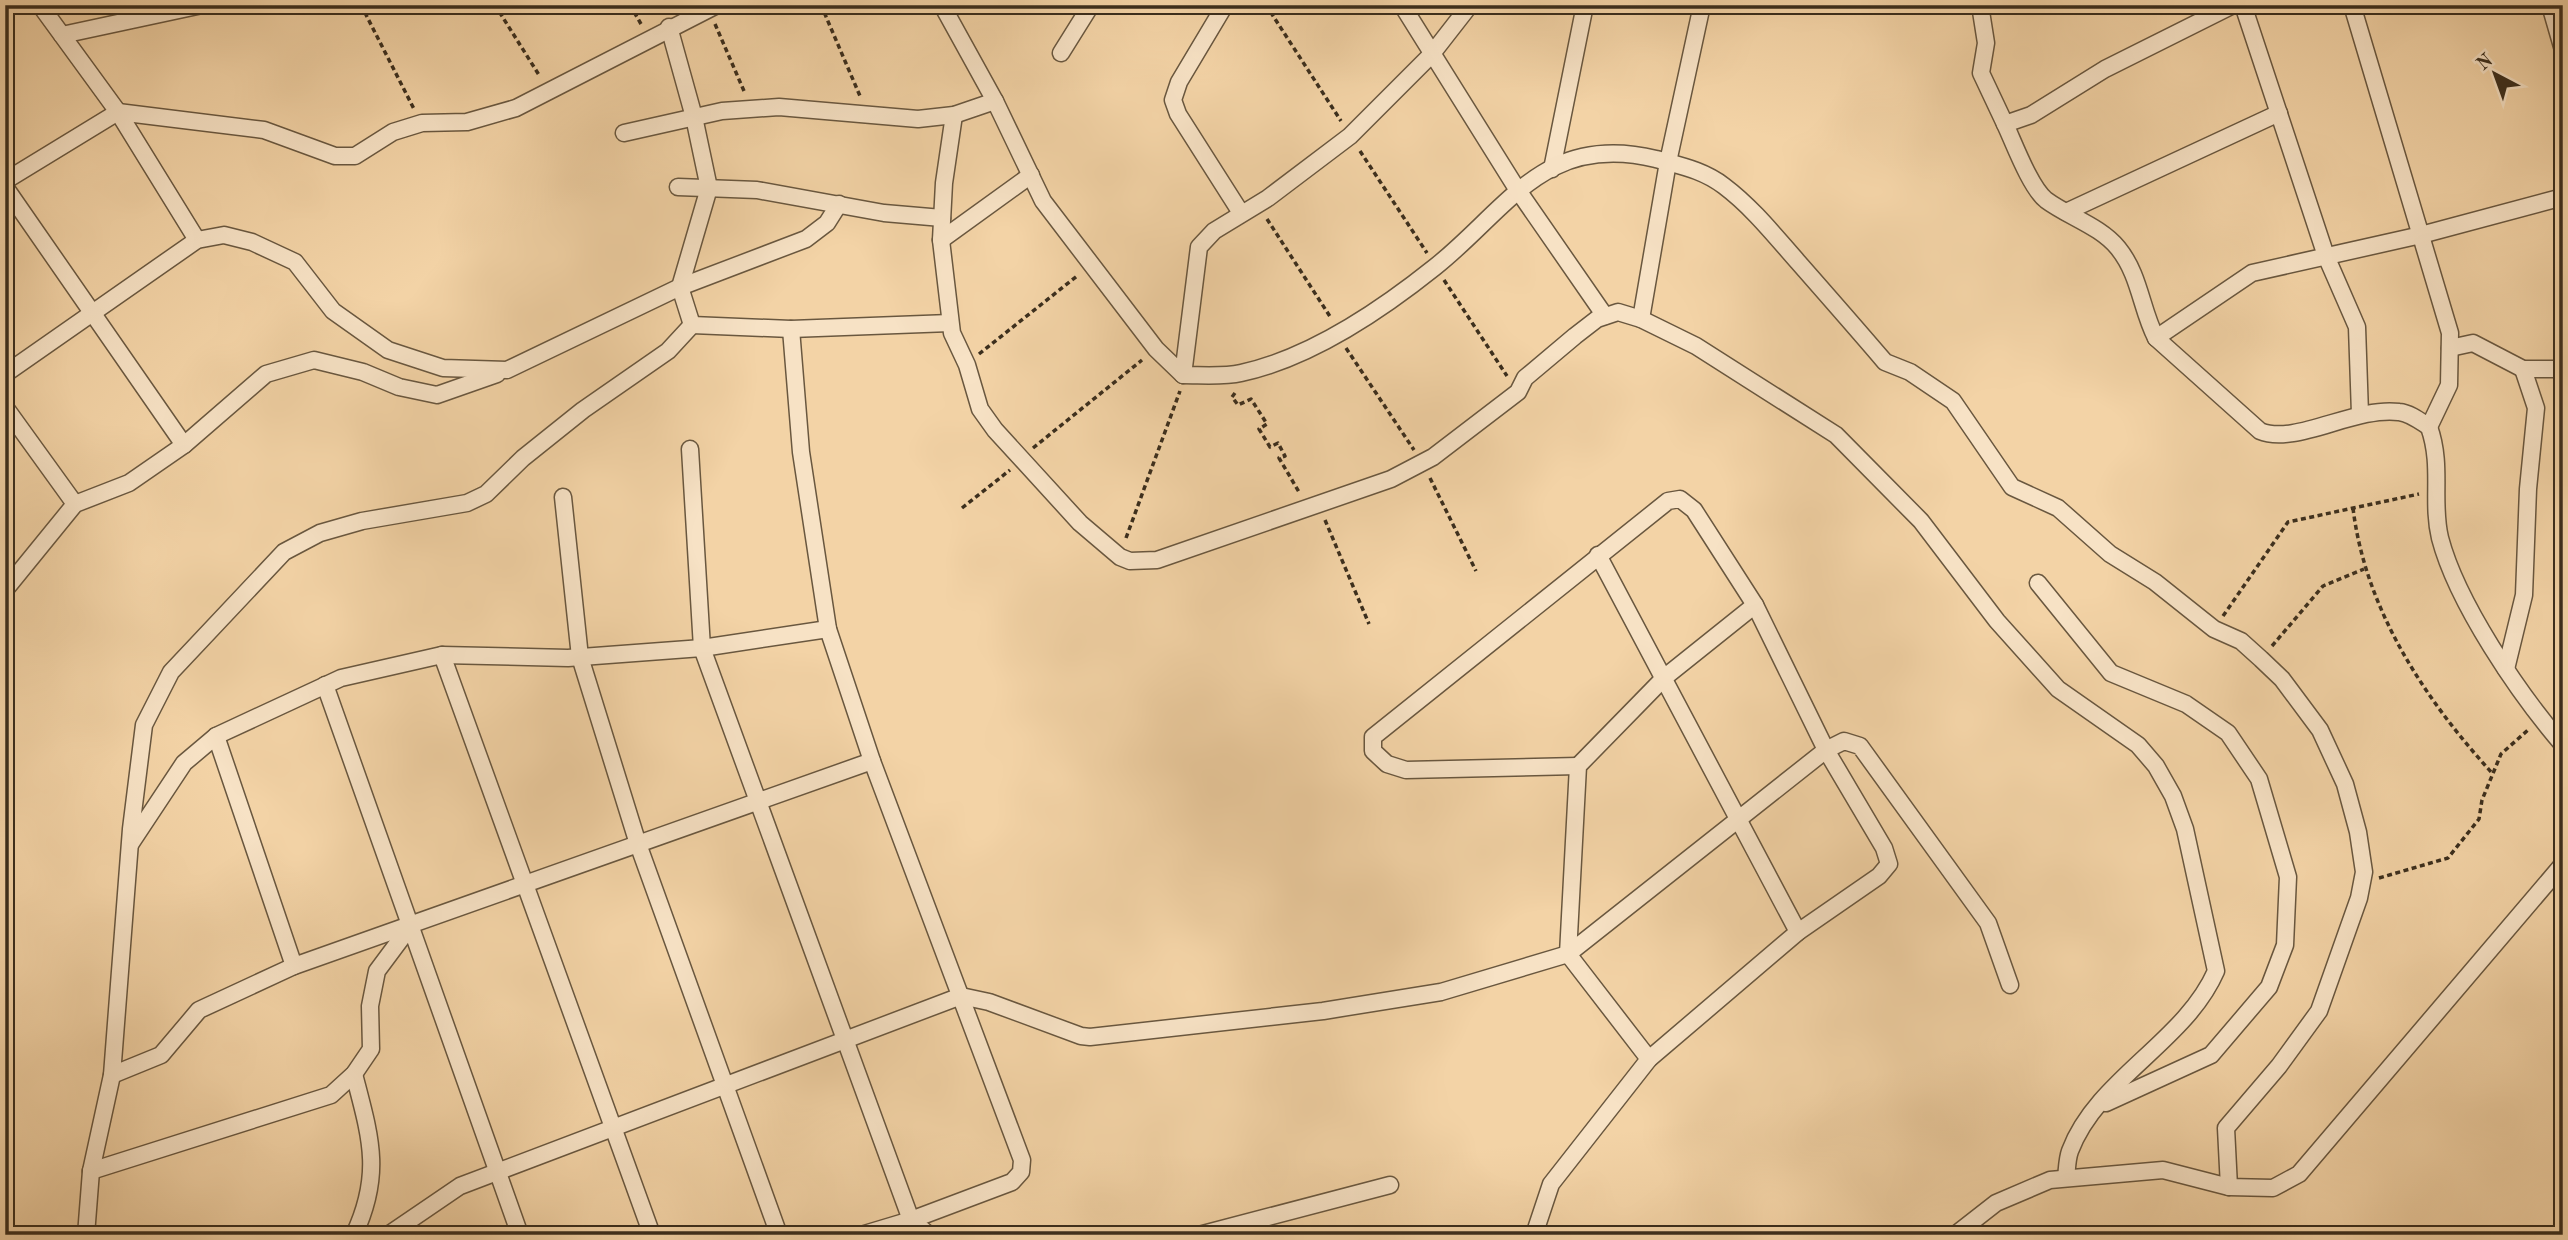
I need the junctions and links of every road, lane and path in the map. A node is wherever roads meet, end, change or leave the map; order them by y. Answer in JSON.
{"nodes":[{"id":1,"x":40,"y":5,"type":"edge"},
{"id":2,"x":202,"y":5,"type":"edge"},
{"id":3,"x":361,"y":5,"type":"edge"},
{"id":4,"x":495,"y":5,"type":"edge"},
{"id":5,"x":630,"y":5,"type":"edge"},
{"id":6,"x":821,"y":5,"type":"edge"},
{"id":7,"x":942,"y":5,"type":"edge"},
{"id":8,"x":1091,"y":5,"type":"edge"},
{"id":9,"x":1224,"y":5,"type":"edge"},
{"id":10,"x":1266,"y":5,"type":"edge"},
{"id":11,"x":1402,"y":5,"type":"edge"},
{"id":12,"x":1470,"y":5,"type":"edge"},
{"id":13,"x":1584,"y":5,"type":"edge"},
{"id":14,"x":1702,"y":5,"type":"edge"},
{"id":15,"x":1980,"y":5,"type":"edge"},
{"id":16,"x":2232,"y":5,"type":"edge"},
{"id":17,"x":2244,"y":5,"type":"edge"},
{"id":18,"x":2352,"y":5,"type":"edge"},
{"id":19,"x":2550,"y":5,"type":"edge"},
{"id":20,"x":713,"y":7,"type":"edge"},
{"id":21,"x":669,"y":27,"type":"junction"},
{"id":22,"x":62,"y":35,"type":"junction"},
{"id":23,"x":650,"y":38,"type":"junction"},
{"id":24,"x":2563,"y":50,"type":"edge"},
{"id":25,"x":1061,"y":53,"type":"dead end"},
{"id":26,"x":1431,"y":55,"type":"junction"},
{"id":27,"x":550,"y":92,"type":"junction"},
{"id":28,"x":995,"y":101,"type":"junction"},
{"id":29,"x":751,"y":109,"type":"junction"},
{"id":30,"x":118,"y":112,"type":"junction"},
{"id":31,"x":2279,"y":113,"type":"junction"},
{"id":32,"x":868,"y":114,"type":"junction"},
{"id":33,"x":954,"y":115,"type":"junction"},
{"id":34,"x":694,"y":117,"type":"junction"},
{"id":35,"x":422,"y":123,"type":"junction"},
{"id":36,"x":2005,"y":124,"type":"junction"},
{"id":37,"x":624,"y":133,"type":"dead end"},
{"id":38,"x":1350,"y":136,"type":"junction"},
{"id":39,"x":1668,"y":162,"type":"junction"},
{"id":40,"x":1552,"y":169,"type":"junction"},
{"id":41,"x":1031,"y":175,"type":"junction"},
{"id":42,"x":5,"y":181,"type":"edge"},
{"id":43,"x":5,"y":187,"type":"edge"},
{"id":44,"x":678,"y":187,"type":"dead end"},
{"id":45,"x":709,"y":188,"type":"junction"},
{"id":46,"x":1517,"y":189,"type":"junction"},
{"id":47,"x":2563,"y":197,"type":"edge"},
{"id":48,"x":839,"y":204,"type":"junction"},
{"id":49,"x":2066,"y":212,"type":"junction"},
{"id":50,"x":1241,"y":213,"type":"junction"},
{"id":51,"x":1264,"y":215,"type":"dead end"},
{"id":52,"x":942,"y":218,"type":"junction"},
{"id":53,"x":2421,"y":235,"type":"junction"},
{"id":54,"x":197,"y":240,"type":"junction"},
{"id":55,"x":941,"y":240,"type":"junction"},
{"id":56,"x":2326,"y":256,"type":"junction"},
{"id":57,"x":1436,"y":266,"type":"junction"},
{"id":58,"x":1080,"y":273,"type":"dead end"},
{"id":59,"x":680,"y":287,"type":"junction"},
{"id":60,"x":93,"y":315,"type":"junction"},
{"id":61,"x":1605,"y":316,"type":"junction"},
{"id":62,"x":1641,"y":319,"type":"junction"},
{"id":63,"x":950,"y":323,"type":"junction"},
{"id":64,"x":1334,"y":323,"type":"dead end"},
{"id":65,"x":692,"y":325,"type":"junction"},
{"id":66,"x":791,"y":329,"type":"junction"},
{"id":67,"x":2156,"y":338,"type":"junction"},
{"id":68,"x":1346,"y":341,"type":"dead end"},
{"id":69,"x":2450,"y":348,"type":"junction"},
{"id":70,"x":1147,"y":356,"type":"dead end"},
{"id":71,"x":972,"y":360,"type":"dead end"},
{"id":72,"x":2523,"y":369,"type":"junction"},
{"id":73,"x":2563,"y":369,"type":"edge"},
{"id":74,"x":507,"y":370,"type":"junction"},
{"id":75,"x":5,"y":374,"type":"edge"},
{"id":76,"x":1181,"y":383,"type":"junction"},
{"id":77,"x":1239,"y":386,"type":"dead end"},
{"id":78,"x":1518,"y":392,"type":"junction"},
{"id":79,"x":5,"y":407,"type":"edge"},
{"id":80,"x":2360,"y":414,"type":"junction"},
{"id":81,"x":2429,"y":427,"type":"junction"},
{"id":82,"x":184,"y":445,"type":"junction"},
{"id":83,"x":1033,"y":448,"type":"dead end"},
{"id":84,"x":691,"y":449,"type":"dead end"},
{"id":85,"x":1417,"y":454,"type":"dead end"},
{"id":86,"x":1014,"y":467,"type":"dead end"},
{"id":87,"x":1435,"y":476,"type":"dead end"},
{"id":88,"x":2417,"y":494,"type":"dead end"},
{"id":89,"x":563,"y":498,"type":"dead end"},
{"id":90,"x":1305,"y":502,"type":"dead end"},
{"id":91,"x":75,"y":505,"type":"junction"},
{"id":92,"x":962,"y":508,"type":"dead end"},
{"id":93,"x":2353,"y":508,"type":"junction"},
{"id":94,"x":1314,"y":515,"type":"dead end"},
{"id":95,"x":1123,"y":547,"type":"dead end"},
{"id":96,"x":1598,"y":555,"type":"junction"},
{"id":97,"x":2364,"y":569,"type":"junction"},
{"id":98,"x":1476,"y":571,"type":"dead end"},
{"id":99,"x":2038,"y":583,"type":"dead end"},
{"id":100,"x":5,"y":590,"type":"edge"},
{"id":101,"x":1755,"y":605,"type":"junction"},
{"id":102,"x":2220,"y":620,"type":"dead end"},
{"id":103,"x":1369,"y":624,"type":"dead end"},
{"id":104,"x":828,"y":629,"type":"junction"},
{"id":105,"x":702,"y":648,"type":"junction"},
{"id":106,"x":2266,"y":653,"type":"dead end"},
{"id":107,"x":442,"y":654,"type":"junction"},
{"id":108,"x":580,"y":657,"type":"junction"},
{"id":109,"x":2506,"y":669,"type":"junction"},
{"id":110,"x":1665,"y":677,"type":"junction"},
{"id":111,"x":325,"y":685,"type":"junction"},
{"id":112,"x":2534,"y":735,"type":"dead end"},
{"id":113,"x":216,"y":736,"type":"junction"},
{"id":114,"x":2563,"y":745,"type":"edge"},
{"id":115,"x":1826,"y":750,"type":"junction"},
{"id":116,"x":872,"y":761,"type":"junction"},
{"id":117,"x":1578,"y":766,"type":"junction"},
{"id":118,"x":2493,"y":774,"type":"junction"},
{"id":119,"x":758,"y":801,"type":"junction"},
{"id":120,"x":1739,"y":818,"type":"junction"},
{"id":121,"x":131,"y":843,"type":"junction"},
{"id":122,"x":638,"y":844,"type":"junction"},
{"id":123,"x":2563,"y":864,"type":"edge"},
{"id":124,"x":2377,"y":879,"type":"dead end"},
{"id":125,"x":525,"y":883,"type":"junction"},
{"id":126,"x":412,"y":924,"type":"junction"},
{"id":127,"x":1798,"y":932,"type":"junction"},
{"id":128,"x":1568,"y":954,"type":"junction"},
{"id":129,"x":294,"y":966,"type":"junction"},
{"id":130,"x":2010,"y":985,"type":"dead end"},
{"id":131,"x":961,"y":996,"type":"junction"},
{"id":132,"x":846,"y":1039,"type":"junction"},
{"id":133,"x":1649,"y":1059,"type":"junction"},
{"id":134,"x":354,"y":1074,"type":"junction"},
{"id":135,"x":112,"y":1075,"type":"junction"},
{"id":136,"x":725,"y":1084,"type":"junction"},
{"id":137,"x":2094,"y":1108,"type":"junction"},
{"id":138,"x":613,"y":1127,"type":"junction"},
{"id":139,"x":90,"y":1171,"type":"junction"},
{"id":140,"x":497,"y":1172,"type":"junction"},
{"id":141,"x":2066,"y":1178,"type":"junction"},
{"id":142,"x":1390,"y":1185,"type":"dead end"},
{"id":143,"x":2229,"y":1187,"type":"junction"},
{"id":144,"x":914,"y":1228,"type":"edge"},
{"id":145,"x":86,"y":1235,"type":"edge"},
{"id":146,"x":354,"y":1235,"type":"edge"},
{"id":147,"x":388,"y":1235,"type":"edge"},
{"id":148,"x":520,"y":1235,"type":"edge"},
{"id":149,"x":652,"y":1235,"type":"edge"},
{"id":150,"x":779,"y":1235,"type":"edge"},
{"id":151,"x":861,"y":1235,"type":"edge"},
{"id":152,"x":929,"y":1235,"type":"edge"},
{"id":153,"x":1199,"y":1235,"type":"edge"},
{"id":154,"x":1534,"y":1235,"type":"edge"},
{"id":155,"x":1955,"y":1235,"type":"edge"}],
"edges":[{"from":1,"to":22,"type":"street"},
{"from":2,"to":22,"type":"street"},
{"from":3,"to":35,"type":"path"},
{"from":4,"to":27,"type":"path"},
{"from":5,"to":23,"type":"path"},
{"from":6,"to":32,"type":"path"},
{"from":7,"to":28,"type":"street"},
{"from":8,"to":25,"type":"street"},
{"from":9,"to":50,"type":"street"},
{"from":10,"to":38,"type":"path"},
{"from":11,"to":26,"type":"street"},
{"from":12,"to":26,"type":"street"},
{"from":13,"to":40,"type":"street"},
{"from":14,"to":39,"type":"street"},
{"from":15,"to":36,"type":"street"},
{"from":16,"to":36,"type":"street"},
{"from":17,"to":31,"type":"street"},
{"from":18,"to":53,"type":"street"},
{"from":19,"to":24,"type":"street"},
{"from":20,"to":21,"type":"street"},
{"from":20,"to":29,"type":"path"},
{"from":21,"to":23,"type":"street"},
{"from":21,"to":34,"type":"street"},
{"from":22,"to":30,"type":"street"},
{"from":23,"to":27,"type":"street"},
{"from":26,"to":38,"type":"street"},
{"from":26,"to":46,"type":"street"},
{"from":27,"to":35,"type":"street"},
{"from":28,"to":33,"type":"street"},
{"from":28,"to":41,"type":"street"},
{"from":29,"to":32,"type":"street"},
{"from":29,"to":34,"type":"street"},
{"from":30,"to":35,"type":"street"},
{"from":30,"to":42,"type":"street"},
{"from":30,"to":54,"type":"street"},
{"from":31,"to":49,"type":"street"},
{"from":31,"to":56,"type":"street"},
{"from":32,"to":33,"type":"street"},
{"from":33,"to":52,"type":"street"},
{"from":34,"to":37,"type":"street"},
{"from":34,"to":45,"type":"street"},
{"from":36,"to":49,"type":"street"},
{"from":38,"to":50,"type":"street"},
{"from":38,"to":57,"type":"path"},
{"from":39,"to":40,"type":"street"},
{"from":39,"to":62,"type":"street"},
{"from":39,"to":143,"type":"street"},
{"from":40,"to":46,"type":"street"},
{"from":41,"to":55,"type":"street"},
{"from":41,"to":76,"type":"street"},
{"from":43,"to":60,"type":"street"},
{"from":44,"to":45,"type":"street"},
{"from":45,"to":48,"type":"street"},
{"from":45,"to":59,"type":"street"},
{"from":46,"to":57,"type":"street"},
{"from":46,"to":61,"type":"street"},
{"from":47,"to":53,"type":"street"},
{"from":48,"to":52,"type":"street"},
{"from":48,"to":59,"type":"street"},
{"from":49,"to":67,"type":"street"},
{"from":50,"to":76,"type":"street"},
{"from":51,"to":64,"type":"path"},
{"from":52,"to":55,"type":"street"},
{"from":53,"to":56,"type":"street"},
{"from":53,"to":69,"type":"street"},
{"from":54,"to":60,"type":"street"},
{"from":54,"to":74,"type":"street"},
{"from":55,"to":63,"type":"street"},
{"from":56,"to":67,"type":"street"},
{"from":56,"to":80,"type":"street"},
{"from":57,"to":76,"type":"street"},
{"from":57,"to":78,"type":"path"},
{"from":58,"to":71,"type":"path"},
{"from":59,"to":65,"type":"street"},
{"from":59,"to":74,"type":"street"},
{"from":60,"to":75,"type":"street"},
{"from":60,"to":82,"type":"street"},
{"from":61,"to":62,"type":"street"},
{"from":61,"to":78,"type":"street"},
{"from":62,"to":137,"type":"street"},
{"from":63,"to":66,"type":"street"},
{"from":63,"to":78,"type":"street"},
{"from":65,"to":66,"type":"street"},
{"from":65,"to":121,"type":"street"},
{"from":66,"to":104,"type":"street"},
{"from":67,"to":80,"type":"street"},
{"from":68,"to":85,"type":"path"},
{"from":69,"to":72,"type":"street"},
{"from":69,"to":81,"type":"street"},
{"from":70,"to":83,"type":"path"},
{"from":72,"to":73,"type":"street"},
{"from":72,"to":109,"type":"street"},
{"from":74,"to":82,"type":"street"},
{"from":76,"to":95,"type":"path"},
{"from":77,"to":90,"type":"path"},
{"from":79,"to":91,"type":"street"},
{"from":80,"to":81,"type":"street"},
{"from":81,"to":109,"type":"street"},
{"from":82,"to":91,"type":"street"},
{"from":84,"to":105,"type":"street"},
{"from":86,"to":92,"type":"path"},
{"from":87,"to":98,"type":"path"},
{"from":88,"to":93,"type":"path"},
{"from":89,"to":108,"type":"street"},
{"from":91,"to":100,"type":"street"},
{"from":93,"to":97,"type":"path"},
{"from":93,"to":102,"type":"path"},
{"from":94,"to":103,"type":"path"},
{"from":96,"to":101,"type":"street"},
{"from":96,"to":110,"type":"street"},
{"from":96,"to":117,"type":"street"},
{"from":97,"to":106,"type":"path"},
{"from":97,"to":118,"type":"path"},
{"from":99,"to":137,"type":"street"},
{"from":101,"to":110,"type":"street"},
{"from":101,"to":115,"type":"street"},
{"from":104,"to":105,"type":"street"},
{"from":104,"to":116,"type":"street"},
{"from":105,"to":108,"type":"street"},
{"from":105,"to":119,"type":"street"},
{"from":107,"to":108,"type":"street"},
{"from":107,"to":111,"type":"street"},
{"from":107,"to":125,"type":"street"},
{"from":108,"to":122,"type":"street"},
{"from":109,"to":114,"type":"street"},
{"from":110,"to":117,"type":"street"},
{"from":110,"to":120,"type":"street"},
{"from":111,"to":113,"type":"street"},
{"from":111,"to":126,"type":"street"},
{"from":112,"to":118,"type":"path"},
{"from":113,"to":121,"type":"street"},
{"from":113,"to":129,"type":"street"},
{"from":115,"to":120,"type":"street"},
{"from":115,"to":127,"type":"street"},
{"from":115,"to":130,"type":"street"},
{"from":116,"to":119,"type":"street"},
{"from":116,"to":131,"type":"street"},
{"from":117,"to":128,"type":"street"},
{"from":118,"to":124,"type":"path"},
{"from":119,"to":122,"type":"street"},
{"from":119,"to":132,"type":"street"},
{"from":120,"to":127,"type":"street"},
{"from":120,"to":128,"type":"street"},
{"from":121,"to":135,"type":"street"},
{"from":122,"to":125,"type":"street"},
{"from":122,"to":136,"type":"street"},
{"from":123,"to":143,"type":"street"},
{"from":125,"to":126,"type":"street"},
{"from":125,"to":138,"type":"street"},
{"from":126,"to":129,"type":"street"},
{"from":126,"to":134,"type":"street"},
{"from":126,"to":140,"type":"street"},
{"from":127,"to":133,"type":"street"},
{"from":128,"to":131,"type":"street"},
{"from":128,"to":133,"type":"street"},
{"from":129,"to":135,"type":"street"},
{"from":131,"to":132,"type":"street"},
{"from":131,"to":144,"type":"street"},
{"from":132,"to":136,"type":"street"},
{"from":132,"to":144,"type":"street"},
{"from":133,"to":154,"type":"street"},
{"from":134,"to":139,"type":"street"},
{"from":134,"to":146,"type":"street"},
{"from":135,"to":139,"type":"street"},
{"from":136,"to":138,"type":"street"},
{"from":136,"to":150,"type":"street"},
{"from":137,"to":141,"type":"street"},
{"from":138,"to":140,"type":"street"},
{"from":138,"to":149,"type":"street"},
{"from":139,"to":145,"type":"street"},
{"from":140,"to":147,"type":"street"},
{"from":140,"to":148,"type":"street"},
{"from":141,"to":143,"type":"street"},
{"from":141,"to":155,"type":"street"},
{"from":142,"to":153,"type":"street"},
{"from":144,"to":151,"type":"street"},
{"from":144,"to":152,"type":"street"}]}
